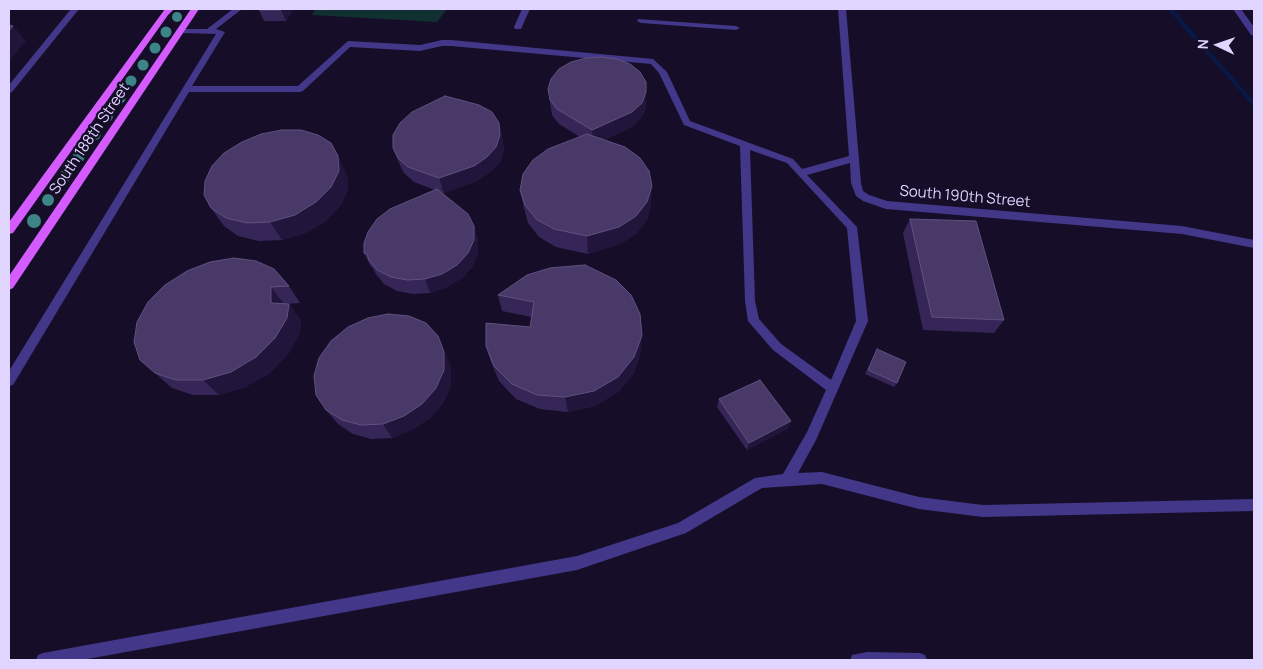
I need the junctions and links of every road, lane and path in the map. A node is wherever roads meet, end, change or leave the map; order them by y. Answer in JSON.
{"nodes":[{"id":1,"x":75,"y":9,"type":"edge"},
{"id":2,"x":170,"y":9,"type":"edge"},
{"id":3,"x":195,"y":9,"type":"edge"},
{"id":4,"x":238,"y":9,"type":"edge"},
{"id":5,"x":526,"y":9,"type":"edge"},
{"id":6,"x":842,"y":9,"type":"edge"},
{"id":7,"x":1238,"y":9,"type":"edge"},
{"id":8,"x":642,"y":22,"type":"dead end"},
{"id":9,"x":518,"y":27,"type":"dead end"},
{"id":10,"x":736,"y":28,"type":"dead end"},
{"id":11,"x":182,"y":31,"type":"junction"},
{"id":12,"x":208,"y":32,"type":"junction"},
{"id":13,"x":1254,"y":33,"type":"edge"},
{"id":14,"x":186,"y":89,"type":"junction"},
{"id":15,"x":9,"y":90,"type":"edge"},
{"id":16,"x":745,"y":144,"type":"junction"},
{"id":17,"x":854,"y":158,"type":"junction"},
{"id":18,"x":800,"y":173,"type":"junction"},
{"id":19,"x":9,"y":230,"type":"edge"},
{"id":20,"x":1254,"y":244,"type":"edge"},
{"id":21,"x":9,"y":285,"type":"edge"},
{"id":22,"x":9,"y":381,"type":"edge"},
{"id":23,"x":833,"y":388,"type":"junction"},
{"id":24,"x":787,"y":480,"type":"junction"},
{"id":25,"x":1254,"y":505,"type":"edge"},
{"id":26,"x":43,"y":660,"type":"edge"},
{"id":27,"x":857,"y":660,"type":"edge"},
{"id":28,"x":920,"y":660,"type":"edge"}],
"edges":[{"from":1,"to":15,"type":"lane"},
{"from":2,"to":19,"type":"main road","name":"South 188th Street"},
{"from":3,"to":11,"type":"main road","name":"South 188th Street"},
{"from":4,"to":12,"type":"lane"},
{"from":5,"to":9,"type":"lane"},
{"from":6,"to":17,"type":"lane","name":"South 190th Street"},
{"from":7,"to":13,"type":"street"},
{"from":8,"to":10,"type":"lane"},
{"from":11,"to":12,"type":"lane"},
{"from":11,"to":21,"type":"main road","name":"South 188th Street"},
{"from":12,"to":14,"type":"lane"},
{"from":14,"to":16,"type":"lane"},
{"from":14,"to":22,"type":"lane"},
{"from":16,"to":18,"type":"lane"},
{"from":16,"to":23,"type":"lane"},
{"from":17,"to":18,"type":"lane"},
{"from":17,"to":20,"type":"lane","name":"South 190th Street"},
{"from":18,"to":23,"type":"lane"},
{"from":23,"to":24,"type":"lane"},
{"from":24,"to":25,"type":"lane"},
{"from":24,"to":26,"type":"lane"},
{"from":27,"to":28,"type":"lane"}]}
